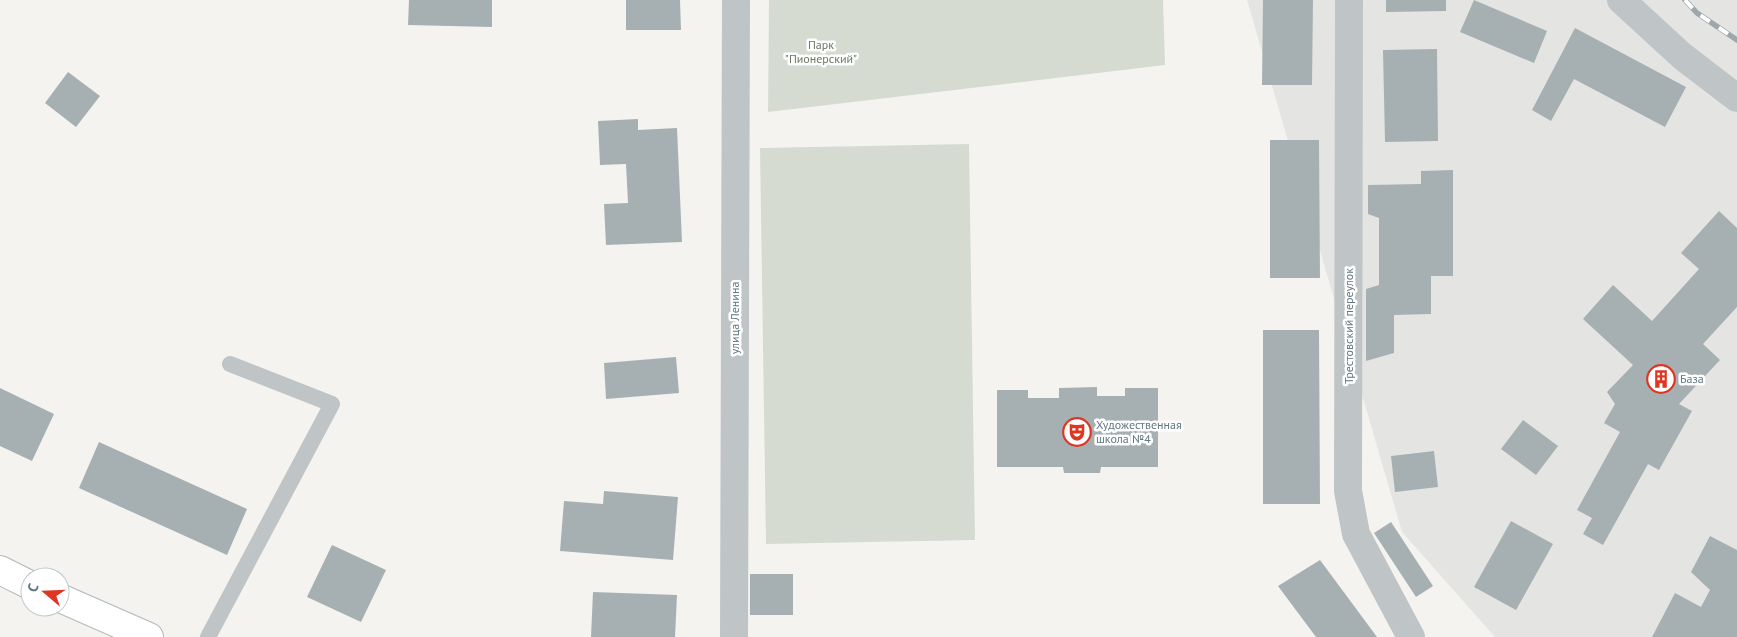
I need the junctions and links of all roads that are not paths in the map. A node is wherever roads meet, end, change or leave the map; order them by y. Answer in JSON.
{"nodes":[{"id":1,"x":736,"y":0,"type":"edge"},
{"id":2,"x":1349,"y":0,"type":"edge"},
{"id":3,"x":1621,"y":0,"type":"edge"},
{"id":4,"x":1737,"y":98,"type":"edge"},
{"id":5,"x":230,"y":364,"type":"dead end"},
{"id":6,"x":0,"y":570,"type":"edge"},
{"id":7,"x":20,"y":580,"type":"edge"},
{"id":8,"x":70,"y":602,"type":"edge"},
{"id":9,"x":149,"y":637,"type":"edge"},
{"id":10,"x":208,"y":637,"type":"edge"},
{"id":11,"x":734,"y":637,"type":"edge"},
{"id":12,"x":1411,"y":637,"type":"edge"}],
"edges":[{"from":1,"to":11,"type":"street","name":"улица Ленина"},
{"from":2,"to":12,"type":"street","name":"Трестовский переулок"},
{"from":3,"to":4,"type":"street"},
{"from":5,"to":10,"type":"lane"},
{"from":6,"to":7,"type":"main road"},
{"from":8,"to":9,"type":"main road"}]}
